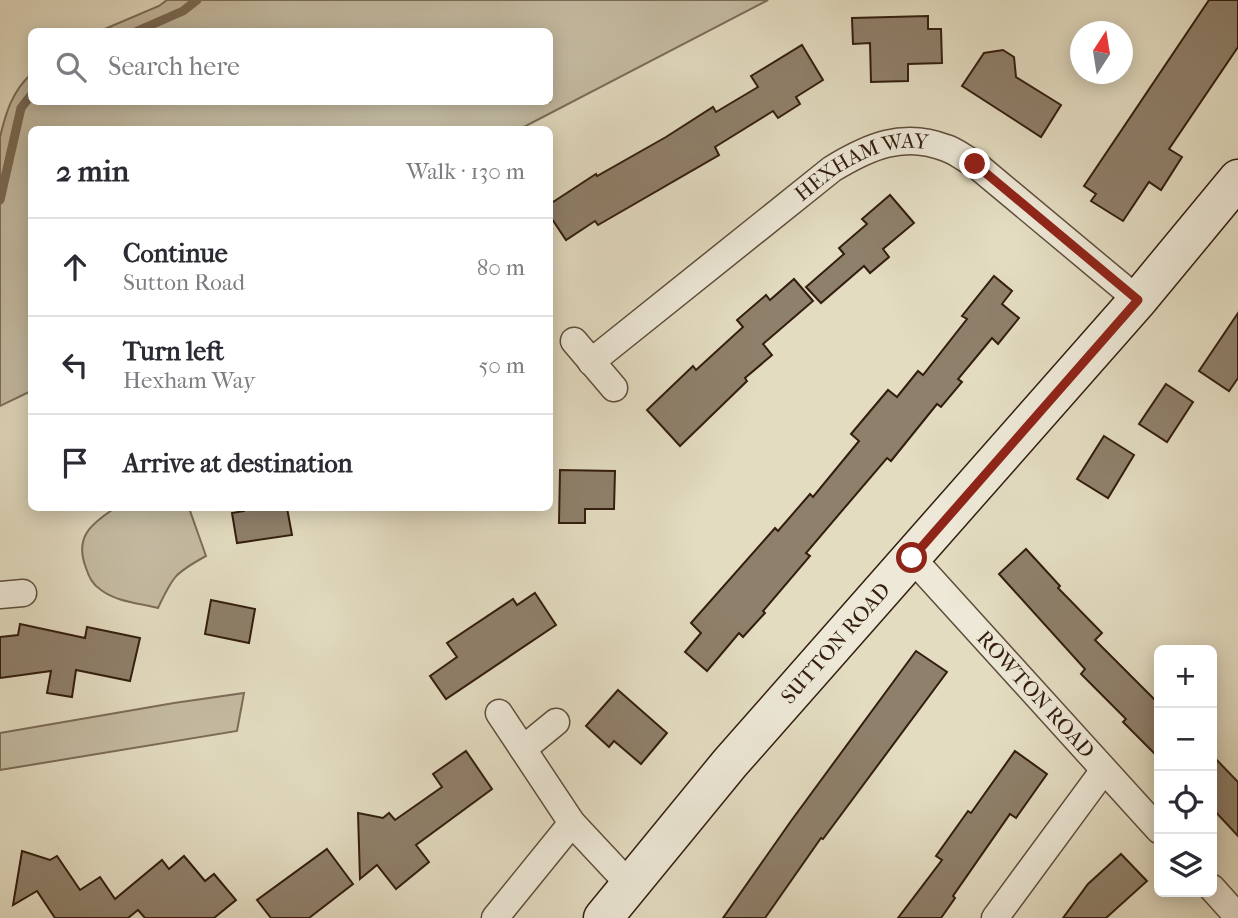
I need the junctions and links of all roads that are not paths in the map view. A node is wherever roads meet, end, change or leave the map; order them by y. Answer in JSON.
{"nodes":[{"id":1,"x":1238,"y":179,"type":"edge"},
{"id":2,"x":1138,"y":300,"type":"junction"},
{"id":3,"x":574,"y":341,"type":"dead end"},
{"id":4,"x":591,"y":362,"type":"junction"},
{"id":5,"x":614,"y":388,"type":"dead end"},
{"id":6,"x":912,"y":558,"type":"junction"},
{"id":7,"x":499,"y":713,"type":"dead end"},
{"id":8,"x":556,"y":722,"type":"dead end"},
{"id":9,"x":523,"y":750,"type":"junction"},
{"id":10,"x":1104,"y":770,"type":"junction"},
{"id":11,"x":572,"y":823,"type":"junction"},
{"id":12,"x":1154,"y":825,"type":"edge"},
{"id":13,"x":629,"y":884,"type":"junction"},
{"id":14,"x":1217,"y":893,"type":"edge"},
{"id":15,"x":1237,"y":913,"type":"edge"},
{"id":16,"x":495,"y":918,"type":"edge"},
{"id":17,"x":603,"y":918,"type":"edge"},
{"id":18,"x":995,"y":918,"type":"edge"}],
"edges":[{"from":1,"to":2,"type":"street","name":"SUTTON ROAD"},
{"from":2,"to":4,"type":"street","name":"HEXHAM WAY"},
{"from":2,"to":6,"type":"street","name":"SUTTON ROAD"},
{"from":3,"to":4,"type":"street"},
{"from":4,"to":5,"type":"street"},
{"from":6,"to":10,"type":"street","name":"ROWTON ROAD"},
{"from":6,"to":13,"type":"street","name":"SUTTON ROAD"},
{"from":7,"to":9,"type":"street"},
{"from":8,"to":9,"type":"street"},
{"from":9,"to":11,"type":"street"},
{"from":10,"to":12,"type":"street","name":"ROWTON ROAD"},
{"from":10,"to":18,"type":"street"},
{"from":11,"to":13,"type":"street"},
{"from":11,"to":16,"type":"street"},
{"from":13,"to":17,"type":"street","name":"SUTTON ROAD"},
{"from":14,"to":15,"type":"street"}]}
